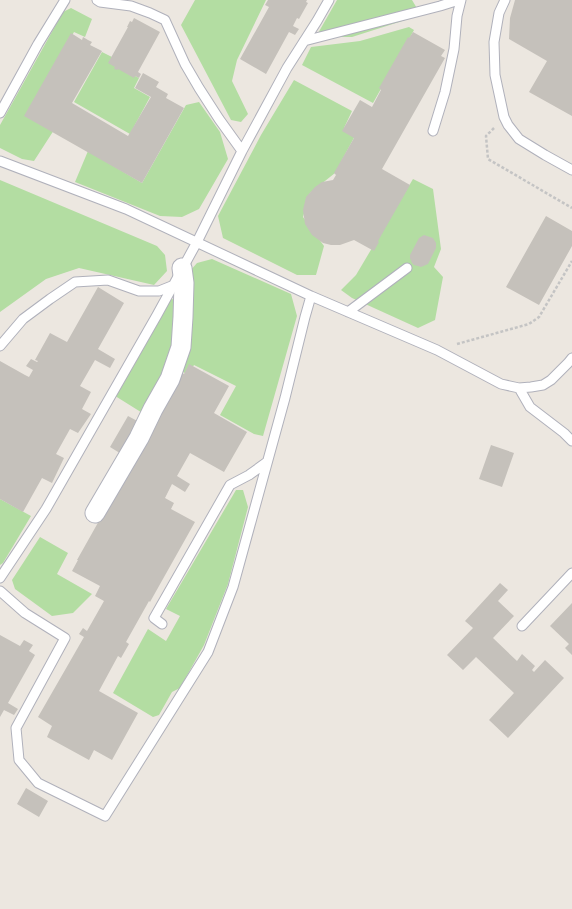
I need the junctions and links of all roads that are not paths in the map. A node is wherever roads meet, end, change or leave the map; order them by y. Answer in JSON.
{"nodes":[{"id":1,"x":65,"y":0,"type":"edge"},
{"id":2,"x":97,"y":0,"type":"edge"},
{"id":3,"x":329,"y":0,"type":"edge"},
{"id":4,"x":460,"y":0,"type":"edge"},
{"id":5,"x":505,"y":0,"type":"edge"},
{"id":6,"x":304,"y":41,"type":"junction"},
{"id":7,"x":0,"y":113,"type":"edge"},
{"id":8,"x":433,"y":131,"type":"dead end"},
{"id":9,"x":242,"y":151,"type":"junction"},
{"id":10,"x":0,"y":161,"type":"edge"},
{"id":11,"x":572,"y":170,"type":"edge"},
{"id":12,"x":197,"y":242,"type":"junction"},
{"id":13,"x":182,"y":268,"type":"junction"},
{"id":14,"x":407,"y":268,"type":"dead end"},
{"id":15,"x":174,"y":285,"type":"junction"},
{"id":16,"x":311,"y":296,"type":"junction"},
{"id":17,"x":348,"y":312,"type":"junction"},
{"id":18,"x":0,"y":346,"type":"edge"},
{"id":19,"x":572,"y":358,"type":"edge"},
{"id":20,"x":519,"y":388,"type":"junction"},
{"id":21,"x":572,"y":441,"type":"edge"},
{"id":22,"x":267,"y":462,"type":"junction"},
{"id":23,"x":95,"y":513,"type":"dead end"},
{"id":24,"x":572,"y":573,"type":"edge"},
{"id":25,"x":0,"y":578,"type":"edge"},
{"id":26,"x":0,"y":592,"type":"edge"},
{"id":27,"x":162,"y":624,"type":"dead end"},
{"id":28,"x":522,"y":626,"type":"dead end"}],
"edges":[{"from":1,"to":7,"type":"lane"},
{"from":2,"to":9,"type":"lane"},
{"from":3,"to":6,"type":"lane"},
{"from":4,"to":6,"type":"lane"},
{"from":4,"to":8,"type":"lane"},
{"from":5,"to":11,"type":"lane"},
{"from":6,"to":9,"type":"lane"},
{"from":9,"to":12,"type":"lane"},
{"from":10,"to":12,"type":"lane"},
{"from":12,"to":13,"type":"lane"},
{"from":12,"to":16,"type":"lane"},
{"from":13,"to":15,"type":"lane"},
{"from":13,"to":23,"type":"street"},
{"from":14,"to":17,"type":"lane"},
{"from":15,"to":18,"type":"lane"},
{"from":15,"to":25,"type":"lane"},
{"from":16,"to":17,"type":"lane"},
{"from":16,"to":22,"type":"lane"},
{"from":17,"to":20,"type":"lane"},
{"from":19,"to":20,"type":"lane"},
{"from":20,"to":21,"type":"lane"},
{"from":22,"to":26,"type":"lane"},
{"from":22,"to":27,"type":"lane"},
{"from":24,"to":28,"type":"lane"}]}
